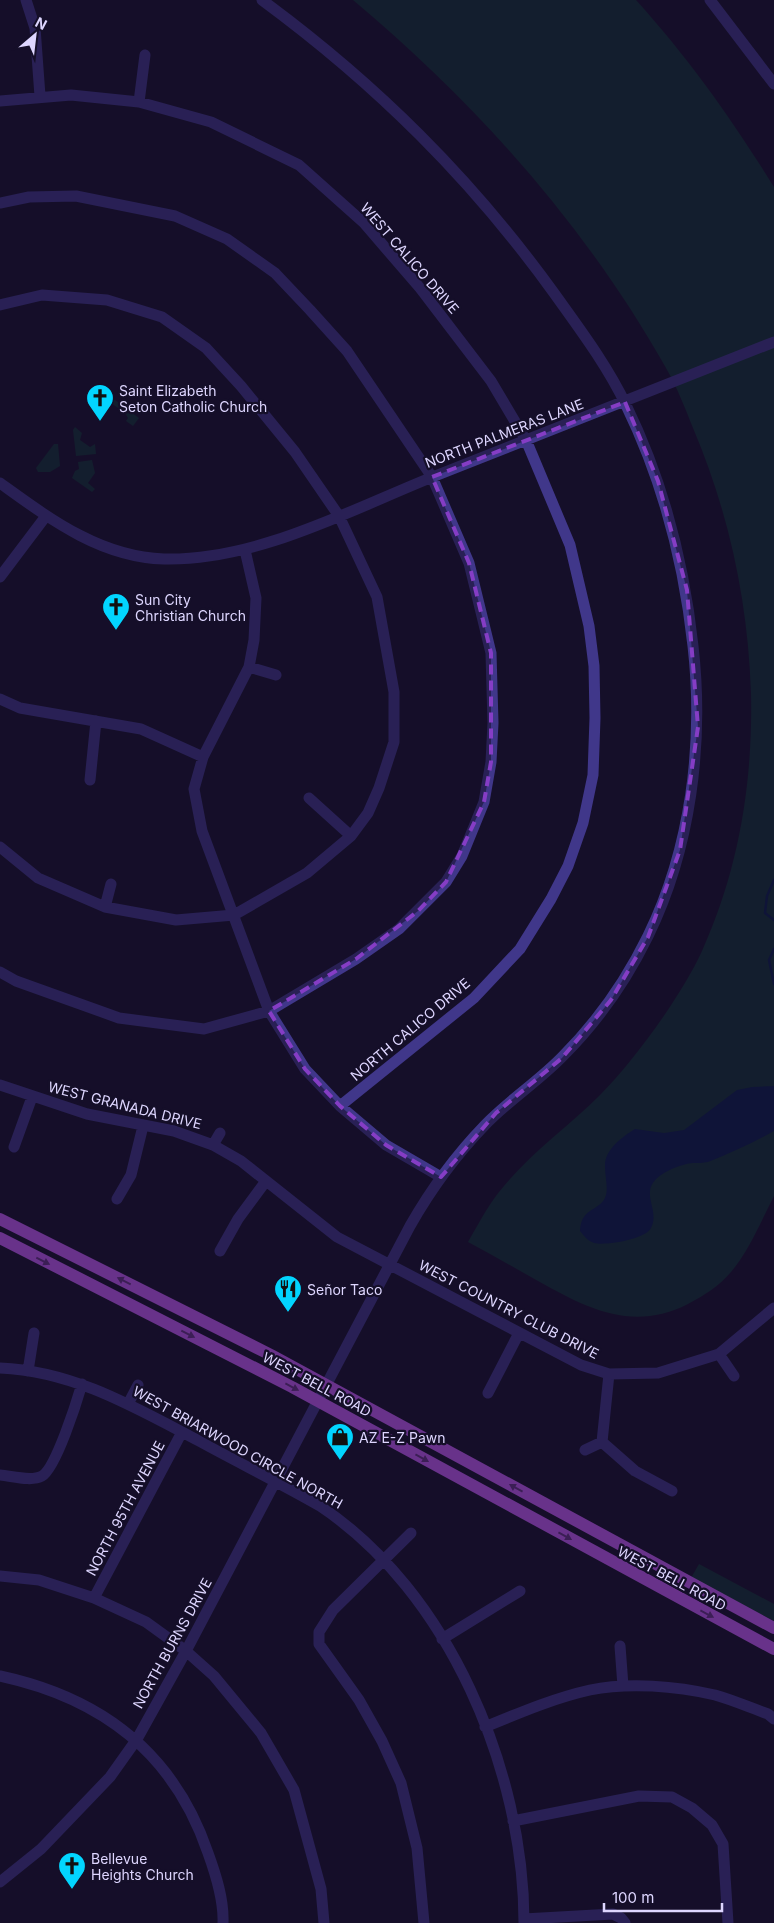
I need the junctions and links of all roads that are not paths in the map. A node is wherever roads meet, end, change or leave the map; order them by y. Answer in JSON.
{"nodes":[{"id":1,"x":26,"y":0,"type":"edge"},
{"id":2,"x":262,"y":0,"type":"edge"},
{"id":3,"x":710,"y":0,"type":"edge"},
{"id":4,"x":145,"y":55,"type":"dead end"},
{"id":5,"x":774,"y":84,"type":"edge"},
{"id":6,"x":40,"y":96,"type":"junction"},
{"id":7,"x":0,"y":101,"type":"edge"},
{"id":8,"x":139,"y":102,"type":"junction"},
{"id":9,"x":0,"y":203,"type":"edge"},
{"id":10,"x":0,"y":305,"type":"edge"},
{"id":11,"x":774,"y":342,"type":"edge"},
{"id":12,"x":625,"y":402,"type":"junction"},
{"id":13,"x":526,"y":440,"type":"junction"},
{"id":14,"x":432,"y":478,"type":"junction"},
{"id":15,"x":0,"y":483,"type":"edge"},
{"id":16,"x":46,"y":516,"type":"junction"},
{"id":17,"x":339,"y":516,"type":"junction"},
{"id":18,"x":245,"y":550,"type":"junction"},
{"id":19,"x":0,"y":577,"type":"edge"},
{"id":20,"x":249,"y":667,"type":"junction"},
{"id":21,"x":276,"y":675,"type":"dead end"},
{"id":22,"x":0,"y":699,"type":"edge"},
{"id":23,"x":96,"y":721,"type":"junction"},
{"id":24,"x":203,"y":757,"type":"junction"},
{"id":25,"x":90,"y":780,"type":"dead end"},
{"id":26,"x":309,"y":798,"type":"dead end"},
{"id":27,"x":351,"y":836,"type":"junction"},
{"id":28,"x":0,"y":847,"type":"edge"},
{"id":29,"x":111,"y":884,"type":"dead end"},
{"id":30,"x":106,"y":907,"type":"junction"},
{"id":31,"x":234,"y":915,"type":"junction"},
{"id":32,"x":0,"y":972,"type":"edge"},
{"id":33,"x":269,"y":1011,"type":"junction"},
{"id":34,"x":0,"y":1084,"type":"edge"},
{"id":35,"x":32,"y":1097,"type":"junction"},
{"id":36,"x":340,"y":1106,"type":"junction"},
{"id":37,"x":143,"y":1126,"type":"junction"},
{"id":38,"x":220,"y":1133,"type":"dead end"},
{"id":39,"x":214,"y":1145,"type":"junction"},
{"id":40,"x":14,"y":1146,"type":"dead end"},
{"id":41,"x":441,"y":1177,"type":"junction"},
{"id":42,"x":266,"y":1181,"type":"junction"},
{"id":43,"x":117,"y":1199,"type":"dead end"},
{"id":44,"x":0,"y":1219,"type":"edge"},
{"id":45,"x":0,"y":1238,"type":"edge"},
{"id":46,"x":220,"y":1251,"type":"dead end"},
{"id":47,"x":390,"y":1265,"type":"junction"},
{"id":48,"x":774,"y":1308,"type":"edge"},
{"id":49,"x":34,"y":1333,"type":"dead end"},
{"id":50,"x":519,"y":1333,"type":"junction"},
{"id":51,"x":719,"y":1354,"type":"junction"},
{"id":52,"x":0,"y":1368,"type":"edge"},
{"id":53,"x":28,"y":1371,"type":"junction"},
{"id":54,"x":609,"y":1374,"type":"junction"},
{"id":55,"x":734,"y":1376,"type":"dead end"},
{"id":56,"x":82,"y":1384,"type":"junction"},
{"id":57,"x":138,"y":1385,"type":"dead end"},
{"id":58,"x":327,"y":1385,"type":"junction"},
{"id":59,"x":488,"y":1393,"type":"dead end"},
{"id":60,"x":318,"y":1401,"type":"junction"},
{"id":61,"x":128,"y":1404,"type":"junction"},
{"id":62,"x":182,"y":1432,"type":"junction"},
{"id":63,"x":602,"y":1442,"type":"junction"},
{"id":64,"x":585,"y":1450,"type":"dead end"},
{"id":65,"x":0,"y":1476,"type":"edge"},
{"id":66,"x":275,"y":1482,"type":"junction"},
{"id":67,"x":672,"y":1491,"type":"dead end"},
{"id":68,"x":411,"y":1534,"type":"dead end"},
{"id":69,"x":383,"y":1559,"type":"junction"},
{"id":70,"x":0,"y":1576,"type":"edge"},
{"id":71,"x":520,"y":1591,"type":"dead end"},
{"id":72,"x":94,"y":1598,"type":"junction"},
{"id":73,"x":774,"y":1628,"type":"edge"},
{"id":74,"x":442,"y":1639,"type":"junction"},
{"id":75,"x":759,"y":1641,"type":"junction"},
{"id":76,"x":774,"y":1644,"type":"edge"},
{"id":77,"x":620,"y":1646,"type":"dead end"},
{"id":78,"x":774,"y":1649,"type":"edge"},
{"id":79,"x":186,"y":1651,"type":"junction"},
{"id":80,"x":0,"y":1676,"type":"edge"},
{"id":81,"x":623,"y":1686,"type":"junction"},
{"id":82,"x":774,"y":1718,"type":"edge"},
{"id":83,"x":485,"y":1726,"type":"junction"},
{"id":84,"x":136,"y":1740,"type":"junction"},
{"id":85,"x":513,"y":1821,"type":"junction"},
{"id":86,"x":0,"y":1882,"type":"edge"},
{"id":87,"x":524,"y":1921,"type":"edge"},
{"id":88,"x":223,"y":1923,"type":"edge"},
{"id":89,"x":324,"y":1923,"type":"edge"},
{"id":90,"x":424,"y":1923,"type":"edge"},
{"id":91,"x":625,"y":1923,"type":"edge"},
{"id":92,"x":728,"y":1923,"type":"edge"}],
"edges":[{"from":1,"to":6,"type":"street"},
{"from":2,"to":12,"type":"street","name":"NORTH BURNS DRIVE"},
{"from":3,"to":5,"type":"street"},
{"from":4,"to":8,"type":"street"},
{"from":6,"to":7,"type":"street","name":"WEST CALICO DRIVE"},
{"from":6,"to":8,"type":"street","name":"WEST CALICO DRIVE"},
{"from":8,"to":13,"type":"street","name":"WEST CALICO DRIVE"},
{"from":9,"to":14,"type":"street"},
{"from":10,"to":17,"type":"street"},
{"from":11,"to":12,"type":"street","name":"NORTH PALMERAS LANE"},
{"from":12,"to":13,"type":"street","name":"NORTH PALMERAS LANE"},
{"from":12,"to":41,"type":"street","name":"NORTH BURNS DRIVE"},
{"from":13,"to":14,"type":"street","name":"NORTH PALMERAS LANE"},
{"from":13,"to":36,"type":"street","name":"NORTH CALICO DRIVE"},
{"from":14,"to":17,"type":"street","name":"NORTH PALMERAS LANE"},
{"from":14,"to":33,"type":"street"},
{"from":15,"to":16,"type":"street","name":"NORTH PALMERAS LANE"},
{"from":16,"to":18,"type":"street","name":"NORTH PALMERAS LANE"},
{"from":16,"to":19,"type":"street"},
{"from":17,"to":18,"type":"street","name":"NORTH PALMERAS LANE"},
{"from":17,"to":27,"type":"street"},
{"from":18,"to":20,"type":"street"},
{"from":20,"to":21,"type":"street"},
{"from":20,"to":24,"type":"street"},
{"from":22,"to":23,"type":"street"},
{"from":23,"to":24,"type":"street"},
{"from":23,"to":25,"type":"street"},
{"from":24,"to":31,"type":"street"},
{"from":26,"to":27,"type":"street"},
{"from":27,"to":31,"type":"street"},
{"from":28,"to":30,"type":"street"},
{"from":29,"to":30,"type":"street"},
{"from":30,"to":31,"type":"street"},
{"from":31,"to":33,"type":"street"},
{"from":32,"to":33,"type":"street"},
{"from":33,"to":36,"type":"street"},
{"from":34,"to":35,"type":"street","name":"WEST GRANADA DRIVE"},
{"from":35,"to":37,"type":"street","name":"WEST GRANADA DRIVE"},
{"from":35,"to":40,"type":"street"},
{"from":36,"to":41,"type":"street"},
{"from":37,"to":39,"type":"street","name":"WEST GRANADA DRIVE"},
{"from":37,"to":43,"type":"street"},
{"from":38,"to":39,"type":"street","name":"WEST GRANADA DRIVE"},
{"from":39,"to":42,"type":"street","name":"WEST GRANADA DRIVE"},
{"from":41,"to":47,"type":"street","name":"NORTH BURNS DRIVE"},
{"from":42,"to":46,"type":"street"},
{"from":42,"to":47,"type":"street","name":"WEST GRANADA DRIVE"},
{"from":58,"to":44,"type":"main road","name":"WEST BELL ROAD","one_way":true},
{"from":45,"to":60,"type":"main road","name":"WEST BELL ROAD","one_way":true},
{"from":47,"to":50,"type":"street","name":"WEST COUNTRY CLUB DRIVE"},
{"from":47,"to":58,"type":"street","name":"NORTH BURNS DRIVE"},
{"from":48,"to":51,"type":"street","name":"WEST COUNTRY CLUB DRIVE"},
{"from":49,"to":53,"type":"street"},
{"from":50,"to":54,"type":"street","name":"WEST COUNTRY CLUB DRIVE"},
{"from":50,"to":59,"type":"street"},
{"from":51,"to":54,"type":"street","name":"WEST COUNTRY CLUB DRIVE"},
{"from":51,"to":55,"type":"street"},
{"from":52,"to":53,"type":"street","name":"WEST BRIARWOOD CIRCLE NORTH"},
{"from":53,"to":56,"type":"street","name":"WEST BRIARWOOD CIRCLE NORTH"},
{"from":54,"to":63,"type":"street"},
{"from":56,"to":61,"type":"street","name":"WEST BRIARWOOD CIRCLE NORTH"},
{"from":56,"to":65,"type":"street"},
{"from":57,"to":61,"type":"street"},
{"from":58,"to":60,"type":"street","name":"NORTH BURNS DRIVE"},
{"from":73,"to":58,"type":"main road","name":"WEST BELL ROAD","one_way":true},
{"from":60,"to":66,"type":"street","name":"NORTH BURNS DRIVE"},
{"from":60,"to":75,"type":"main road","name":"WEST BELL ROAD","one_way":true},
{"from":61,"to":62,"type":"street","name":"WEST BRIARWOOD CIRCLE NORTH"},
{"from":62,"to":66,"type":"street","name":"WEST BRIARWOOD CIRCLE NORTH"},
{"from":62,"to":72,"type":"street","name":"NORTH 95TH AVENUE"},
{"from":63,"to":64,"type":"street"},
{"from":63,"to":67,"type":"street"},
{"from":66,"to":69,"type":"street","name":"WEST BRIARWOOD CIRCLE NORTH"},
{"from":66,"to":79,"type":"street","name":"NORTH BURNS DRIVE"},
{"from":68,"to":69,"type":"street"},
{"from":69,"to":74,"type":"street","name":"WEST BRIARWOOD CIRCLE NORTH"},
{"from":69,"to":90,"type":"street"},
{"from":70,"to":72,"type":"street"},
{"from":71,"to":74,"type":"street"},
{"from":72,"to":79,"type":"street"},
{"from":74,"to":83,"type":"street","name":"WEST BRIARWOOD CIRCLE NORTH"},
{"from":75,"to":76,"type":"main road"},
{"from":75,"to":78,"type":"main road","name":"WEST BELL ROAD"},
{"from":77,"to":81,"type":"street"},
{"from":79,"to":84,"type":"street","name":"NORTH BURNS DRIVE"},
{"from":79,"to":89,"type":"street"},
{"from":80,"to":84,"type":"street"},
{"from":81,"to":82,"type":"street"},
{"from":81,"to":83,"type":"street"},
{"from":83,"to":85,"type":"street","name":"WEST BRIARWOOD CIRCLE NORTH"},
{"from":84,"to":86,"type":"street","name":"NORTH BURNS DRIVE"},
{"from":84,"to":88,"type":"street"},
{"from":85,"to":87,"type":"street","name":"WEST BRIARWOOD CIRCLE NORTH"},
{"from":85,"to":92,"type":"street"},
{"from":87,"to":91,"type":"street"}]}
